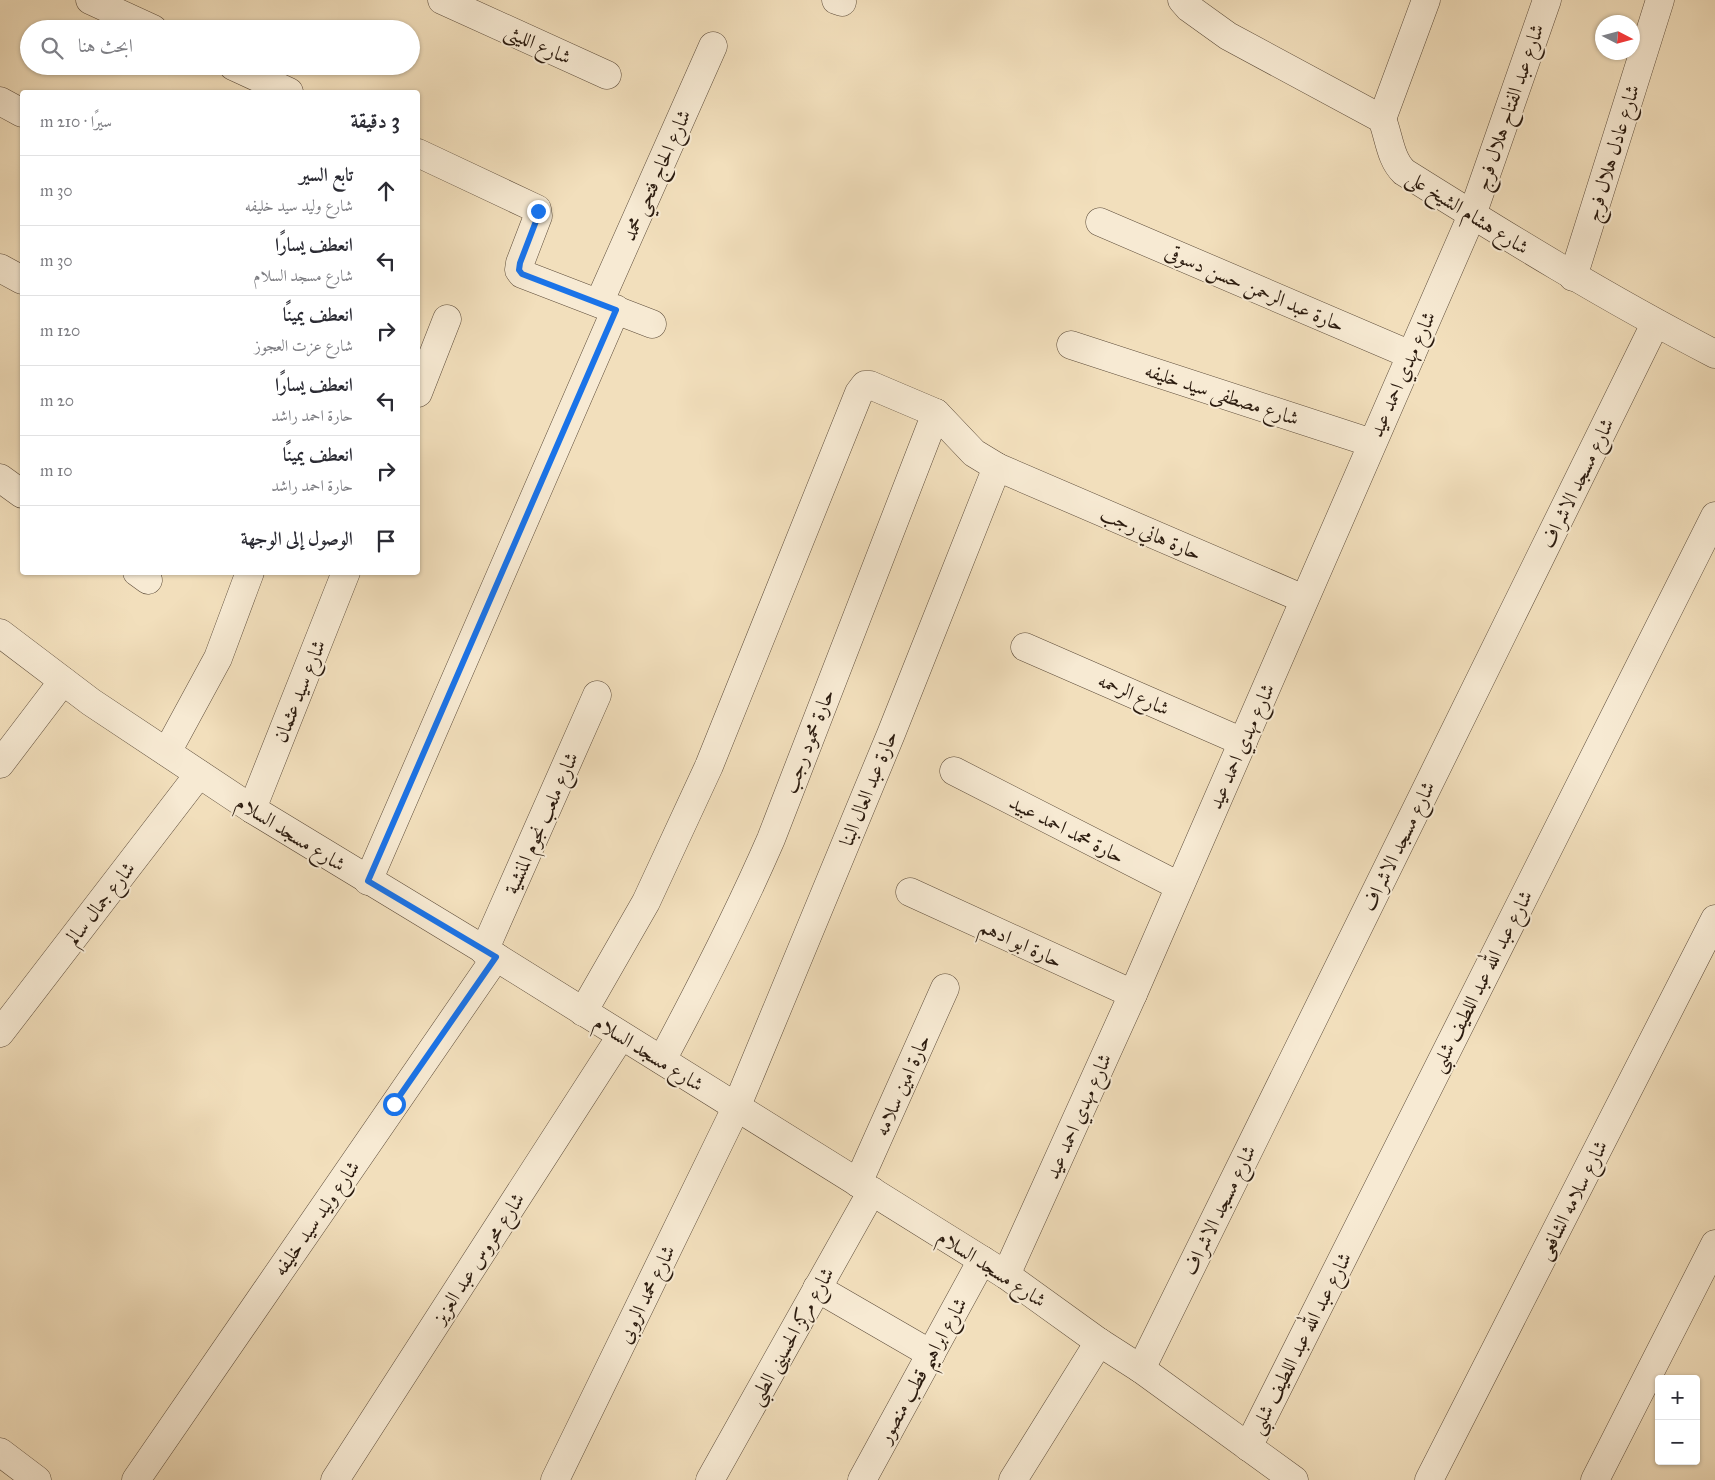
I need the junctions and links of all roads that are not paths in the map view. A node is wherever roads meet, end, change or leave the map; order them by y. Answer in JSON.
{"nodes":[{"id":1,"x":90,"y":0,"type":"edge"},
{"id":2,"x":1182,"y":0,"type":"edge"},
{"id":3,"x":1426,"y":0,"type":"edge"},
{"id":4,"x":1547,"y":0,"type":"edge"},
{"id":5,"x":1660,"y":0,"type":"edge"},
{"id":6,"x":446,"y":1,"type":"edge"},
{"id":7,"x":133,"y":20,"type":"edge"},
{"id":8,"x":713,"y":46,"type":"dead end"},
{"id":9,"x":252,"y":75,"type":"edge"},
{"id":10,"x":607,"y":75,"type":"dead end"},
{"id":11,"x":285,"y":90,"type":"edge"},
{"id":12,"x":0,"y":101,"type":"edge"},
{"id":13,"x":20,"y":112,"type":"edge"},
{"id":14,"x":1382,"y":119,"type":"junction"},
{"id":15,"x":420,"y":154,"type":"edge"},
{"id":16,"x":1472,"y":215,"type":"junction"},
{"id":17,"x":1100,"y":222,"type":"dead end"},
{"id":18,"x":0,"y":268,"type":"edge"},
{"id":19,"x":1573,"y":277,"type":"junction"},
{"id":20,"x":20,"y":279,"type":"edge"},
{"id":21,"x":607,"y":306,"type":"junction"},
{"id":22,"x":447,"y":319,"type":"dead end"},
{"id":23,"x":652,"y":324,"type":"dead end"},
{"id":24,"x":1655,"y":324,"type":"junction"},
{"id":25,"x":1071,"y":345,"type":"dead end"},
{"id":26,"x":1715,"y":354,"type":"edge"},
{"id":27,"x":1411,"y":355,"type":"junction"},
{"id":28,"x":420,"y":388,"type":"edge"},
{"id":29,"x":936,"y":413,"type":"junction"},
{"id":30,"x":1372,"y":443,"type":"junction"},
{"id":31,"x":997,"y":468,"type":"junction"},
{"id":32,"x":0,"y":478,"type":"edge"},
{"id":33,"x":20,"y":493,"type":"edge"},
{"id":34,"x":1715,"y":516,"type":"edge"},
{"id":35,"x":249,"y":575,"type":"edge"},
{"id":36,"x":345,"y":575,"type":"edge"},
{"id":37,"x":1304,"y":599,"type":"junction"},
{"id":38,"x":0,"y":633,"type":"edge"},
{"id":39,"x":1025,"y":647,"type":"dead end"},
{"id":40,"x":63,"y":681,"type":"junction"},
{"id":41,"x":597,"y":695,"type":"dead end"},
{"id":42,"x":1243,"y":742,"type":"junction"},
{"id":43,"x":167,"y":752,"type":"junction"},
{"id":44,"x":0,"y":764,"type":"edge"},
{"id":45,"x":954,"y":771,"type":"dead end"},
{"id":46,"x":199,"y":774,"type":"junction"},
{"id":47,"x":252,"y":809,"type":"junction"},
{"id":48,"x":368,"y":881,"type":"junction"},
{"id":49,"x":1179,"y":886,"type":"junction"},
{"id":50,"x":910,"y":892,"type":"dead end"},
{"id":51,"x":1715,"y":919,"type":"edge"},
{"id":52,"x":490,"y":954,"type":"junction"},
{"id":53,"x":945,"y":988,"type":"dead end"},
{"id":54,"x":1133,"y":994,"type":"junction"},
{"id":55,"x":583,"y":1012,"type":"junction"},
{"id":56,"x":0,"y":1033,"type":"edge"},
{"id":57,"x":621,"y":1036,"type":"junction"},
{"id":58,"x":662,"y":1060,"type":"junction"},
{"id":59,"x":736,"y":1108,"type":"junction"},
{"id":60,"x":865,"y":1187,"type":"junction"},
{"id":61,"x":1715,"y":1244,"type":"edge"},
{"id":62,"x":982,"y":1260,"type":"junction"},
{"id":63,"x":1006,"y":1275,"type":"junction"},
{"id":64,"x":817,"y":1288,"type":"junction"},
{"id":65,"x":1099,"y":1342,"type":"junction"},
{"id":66,"x":931,"y":1354,"type":"junction"},
{"id":67,"x":1141,"y":1369,"type":"junction"},
{"id":68,"x":1248,"y":1447,"type":"junction"},
{"id":69,"x":0,"y":1452,"type":"edge"},
{"id":70,"x":37,"y":1480,"type":"edge"},
{"id":71,"x":136,"y":1480,"type":"edge"},
{"id":72,"x":335,"y":1480,"type":"edge"},
{"id":73,"x":555,"y":1480,"type":"edge"},
{"id":74,"x":710,"y":1480,"type":"edge"},
{"id":75,"x":862,"y":1480,"type":"edge"},
{"id":76,"x":1013,"y":1480,"type":"edge"},
{"id":77,"x":1294,"y":1480,"type":"edge"},
{"id":78,"x":1429,"y":1480,"type":"edge"},
{"id":79,"x":1595,"y":1480,"type":"edge"}],
"edges":[{"from":1,"to":7,"type":"street"},
{"from":2,"to":14,"type":"street"},
{"from":3,"to":14,"type":"street"},
{"from":4,"to":16,"type":"street","name":"شارع عبد الفتاح هلال فرج"},
{"from":5,"to":19,"type":"street","name":"شارع عادل هلال فرج"},
{"from":6,"to":10,"type":"street","name":"شارع الليثى"},
{"from":8,"to":21,"type":"street","name":"شارع الحاج فتحي محمد"},
{"from":9,"to":11,"type":"street"},
{"from":12,"to":13,"type":"street"},
{"from":14,"to":16,"type":"street","name":"شارع هشام الشيخ على"},
{"from":15,"to":21,"type":"street"},
{"from":16,"to":19,"type":"street","name":"شارع هشام الشيخ على"},
{"from":16,"to":27,"type":"street","name":"شارع مهدي احمد عيد"},
{"from":17,"to":27,"type":"street","name":"حارة عبد الرحمن حسن دسوقى"},
{"from":18,"to":20,"type":"street"},
{"from":19,"to":24,"type":"street","name":"شارع هشام الشيخ على"},
{"from":21,"to":23,"type":"street"},
{"from":21,"to":48,"type":"street","name":"شارع الحاج فتحي محمد"},
{"from":22,"to":28,"type":"street"},
{"from":24,"to":26,"type":"street","name":"شارع هشام الشيخ على"},
{"from":24,"to":67,"type":"street","name":"شارع مسجد الاشراف"},
{"from":25,"to":30,"type":"street","name":"شارع مصطفى سيد خليفه"},
{"from":27,"to":30,"type":"street","name":"شارع مهدي احمد عيد"},
{"from":29,"to":31,"type":"street","name":"حارة هاني رجب"},
{"from":29,"to":55,"type":"street"},
{"from":29,"to":58,"type":"street","name":"حارة محمود رجب"},
{"from":30,"to":37,"type":"street","name":"شارع مهدي احمد عيد"},
{"from":31,"to":37,"type":"street","name":"حارة هاني رجب"},
{"from":31,"to":59,"type":"street","name":"حارة عبد العال البنا"},
{"from":32,"to":33,"type":"street"},
{"from":34,"to":68,"type":"street","name":"شارع عبد الله عبد اللطيف شلبى"},
{"from":35,"to":43,"type":"street"},
{"from":36,"to":47,"type":"street","name":"شارع سيد عثمان"},
{"from":37,"to":42,"type":"street","name":"شارع مهدي احمد عيد"},
{"from":38,"to":40,"type":"street","name":"شارع مسجد السلام"},
{"from":39,"to":42,"type":"street","name":"شارع الرحمه"},
{"from":40,"to":43,"type":"street","name":"شارع مسجد السلام"},
{"from":40,"to":44,"type":"street"},
{"from":41,"to":52,"type":"street","name":"شارع ملعب نجوم المنشية"},
{"from":42,"to":49,"type":"street","name":"شارع مهدي احمد عيد"},
{"from":43,"to":46,"type":"street","name":"شارع مسجد السلام"},
{"from":45,"to":49,"type":"street","name":"حارة محمد احمد عبيد"},
{"from":46,"to":47,"type":"street","name":"شارع مسجد السلام"},
{"from":46,"to":56,"type":"street","name":"شارع جمال سالم"},
{"from":47,"to":48,"type":"street","name":"شارع مسجد السلام"},
{"from":48,"to":52,"type":"street","name":"شارع مسجد السلام"},
{"from":49,"to":54,"type":"street","name":"شارع مهدي احمد عيد"},
{"from":50,"to":54,"type":"street","name":"حارة ابو ادهم"},
{"from":51,"to":78,"type":"street","name":"شارع سلامه الشافعى"},
{"from":52,"to":55,"type":"street","name":"شارع مسجد السلام"},
{"from":52,"to":71,"type":"street","name":"شارع وليد سيد خليفه"},
{"from":53,"to":60,"type":"street","name":"حارة امين سلامه"},
{"from":54,"to":63,"type":"street","name":"شارع مهدي احمد عيد"},
{"from":55,"to":57,"type":"street","name":"شارع مسجد السلام"},
{"from":57,"to":58,"type":"street","name":"شارع مسجد السلام"},
{"from":57,"to":72,"type":"street","name":"شارع محروس عبد العزيز"},
{"from":58,"to":59,"type":"street","name":"شارع مسجد السلام"},
{"from":59,"to":60,"type":"street","name":"شارع مسجد السلام"},
{"from":59,"to":73,"type":"street","name":"شارع محمد الروبى"},
{"from":60,"to":62,"type":"street","name":"شارع مسجد السلام"},
{"from":60,"to":64,"type":"street","name":"شارع مركز الحسينى الطبى"},
{"from":61,"to":79,"type":"street"},
{"from":62,"to":63,"type":"street","name":"شارع مسجد السلام"},
{"from":62,"to":66,"type":"street","name":"شارع ابراهيم قطب منصور"},
{"from":63,"to":65,"type":"street","name":"شارع مسجد السلام"},
{"from":64,"to":66,"type":"street"},
{"from":64,"to":74,"type":"street","name":"شارع مركز الحسينى الطبى"},
{"from":65,"to":67,"type":"street","name":"شارع مسجد السلام"},
{"from":65,"to":76,"type":"street"},
{"from":66,"to":75,"type":"street","name":"شارع ابراهيم قطب منصور"},
{"from":67,"to":68,"type":"street","name":"شارع مسجد السلام"},
{"from":68,"to":77,"type":"street","name":"شارع مسجد السلام"},
{"from":69,"to":70,"type":"street"}]}
